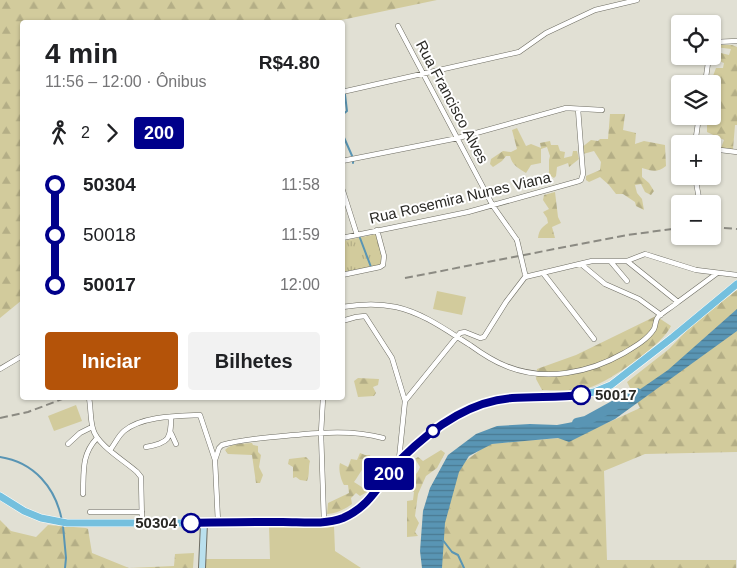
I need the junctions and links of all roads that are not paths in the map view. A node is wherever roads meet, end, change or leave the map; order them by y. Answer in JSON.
{"nodes":[{"id":1,"x":637,"y":0,"type":"edge"},
{"id":2,"x":398,"y":26,"type":"dead end"},
{"id":3,"x":737,"y":41,"type":"edge"},
{"id":4,"x":721,"y":42,"type":"edge"},
{"id":5,"x":423,"y":75,"type":"junction"},
{"id":6,"x":345,"y":92,"type":"edge"},
{"id":7,"x":578,"y":108,"type":"junction"},
{"id":8,"x":602,"y":110,"type":"dead end"},
{"id":9,"x":458,"y":138,"type":"junction"},
{"id":10,"x":721,"y":150,"type":"edge"},
{"id":11,"x":737,"y":152,"type":"edge"},
{"id":12,"x":345,"y":160,"type":"edge"},
{"id":13,"x":345,"y":197,"type":"edge"},
{"id":14,"x":493,"y":206,"type":"junction"},
{"id":15,"x":377,"y":230,"type":"junction"},
{"id":16,"x":357,"y":235,"type":"junction"},
{"id":17,"x":345,"y":237,"type":"edge"},
{"id":18,"x":627,"y":261,"type":"junction"},
{"id":19,"x":611,"y":262,"type":"junction"},
{"id":20,"x":581,"y":264,"type":"junction"},
{"id":21,"x":543,"y":273,"type":"junction"},
{"id":22,"x":345,"y":274,"type":"edge"},
{"id":23,"x":716,"y":274,"type":"junction"},
{"id":24,"x":737,"y":275,"type":"edge"},
{"id":25,"x":525,"y":276,"type":"junction"},
{"id":26,"x":628,"y":281,"type":"dead end"},
{"id":27,"x":737,"y":284,"type":"edge"},
{"id":28,"x":678,"y":302,"type":"junction"},
{"id":29,"x":354,"y":306,"type":"junction"},
{"id":30,"x":345,"y":307,"type":"edge"},
{"id":31,"x":661,"y":315,"type":"junction"},
{"id":32,"x":356,"y":317,"type":"junction"},
{"id":33,"x":345,"y":320,"type":"edge"},
{"id":34,"x":456,"y":336,"type":"junction"},
{"id":35,"x":594,"y":339,"type":"dead end"},
{"id":36,"x":20,"y":357,"type":"edge"},
{"id":37,"x":0,"y":369,"type":"edge"},
{"id":38,"x":89,"y":400,"type":"edge"},
{"id":39,"x":323,"y":400,"type":"edge"},
{"id":40,"x":405,"y":401,"type":"junction"},
{"id":41,"x":172,"y":417,"type":"junction"},
{"id":42,"x":92,"y":427,"type":"junction"},
{"id":43,"x":171,"y":433,"type":"junction"},
{"id":44,"x":321,"y":433,"type":"junction"},
{"id":45,"x":97,"y":438,"type":"junction"},
{"id":46,"x":383,"y":438,"type":"dead end"},
{"id":47,"x":68,"y":444,"type":"dead end"},
{"id":48,"x":176,"y":444,"type":"dead end"},
{"id":49,"x":146,"y":447,"type":"dead end"},
{"id":50,"x":110,"y":450,"type":"junction"},
{"id":51,"x":215,"y":460,"type":"junction"},
{"id":52,"x":399,"y":461,"type":"junction"},
{"id":53,"x":83,"y":494,"type":"dead end"},
{"id":54,"x":0,"y":496,"type":"edge"},
{"id":55,"x":90,"y":512,"type":"dead end"},
{"id":56,"x":142,"y":512,"type":"junction"},
{"id":57,"x":218,"y":522,"type":"junction"},
{"id":58,"x":324,"y":522,"type":"junction"},
{"id":59,"x":142,"y":523,"type":"junction"},
{"id":60,"x":204,"y":523,"type":"junction"},
{"id":61,"x":202,"y":568,"type":"edge"}],
"edges":[{"from":1,"to":5,"type":"street"},
{"from":2,"to":5,"type":"street","name":"Rua Francisco Alves"},
{"from":3,"to":4,"type":"street"},
{"from":5,"to":6,"type":"street"},
{"from":5,"to":9,"type":"street","name":"Rua Francisco Alves"},
{"from":7,"to":8,"type":"street"},
{"from":7,"to":9,"type":"street"},
{"from":7,"to":14,"type":"street","name":"Rua Rosemira Nunes Viana"},
{"from":9,"to":12,"type":"street"},
{"from":9,"to":14,"type":"street","name":"Rua Francisco Alves"},
{"from":10,"to":11,"type":"street"},
{"from":13,"to":16,"type":"street"},
{"from":14,"to":15,"type":"street","name":"Rua Rosemira Nunes Viana"},
{"from":14,"to":25,"type":"street","name":"Rua Francisco Alves","bridge":true},
{"from":15,"to":16,"type":"street","name":"Rua Rosemira Nunes Viana"},
{"from":15,"to":22,"type":"street"},
{"from":16,"to":17,"type":"street","name":"Rua Rosemira Nunes Viana"},
{"from":18,"to":19,"type":"street"},
{"from":18,"to":23,"type":"street"},
{"from":18,"to":28,"type":"street"},
{"from":19,"to":20,"type":"street"},
{"from":19,"to":26,"type":"street"},
{"from":20,"to":21,"type":"street"},
{"from":20,"to":31,"type":"street"},
{"from":21,"to":25,"type":"street"},
{"from":21,"to":35,"type":"street"},
{"from":23,"to":24,"type":"street"},
{"from":23,"to":28,"type":"street"},
{"from":25,"to":34,"type":"street"},
{"from":27,"to":52,"type":"main road"},
{"from":28,"to":31,"type":"street"},
{"from":29,"to":30,"type":"street"},
{"from":29,"to":32,"type":"street"},
{"from":29,"to":34,"type":"street"},
{"from":31,"to":34,"type":"street"},
{"from":32,"to":33,"type":"street"},
{"from":32,"to":40,"type":"street"},
{"from":34,"to":40,"type":"street"},
{"from":36,"to":37,"type":"street"},
{"from":38,"to":42,"type":"street"},
{"from":39,"to":44,"type":"street"},
{"from":40,"to":52,"type":"street"},
{"from":41,"to":43,"type":"street"},
{"from":41,"to":50,"type":"street"},
{"from":41,"to":51,"type":"street"},
{"from":42,"to":45,"type":"street"},
{"from":42,"to":47,"type":"street"},
{"from":43,"to":48,"type":"street"},
{"from":43,"to":49,"type":"street"},
{"from":44,"to":46,"type":"street"},
{"from":44,"to":51,"type":"street"},
{"from":44,"to":58,"type":"street"},
{"from":45,"to":50,"type":"street"},
{"from":45,"to":53,"type":"street"},
{"from":50,"to":56,"type":"street"},
{"from":51,"to":57,"type":"street"},
{"from":52,"to":58,"type":"main road"},
{"from":54,"to":59,"type":"main road"},
{"from":55,"to":56,"type":"street"},
{"from":56,"to":59,"type":"street"},
{"from":57,"to":58,"type":"main road"},
{"from":57,"to":60,"type":"main road"},
{"from":59,"to":60,"type":"main road"},
{"from":60,"to":61,"type":"main road"}]}
